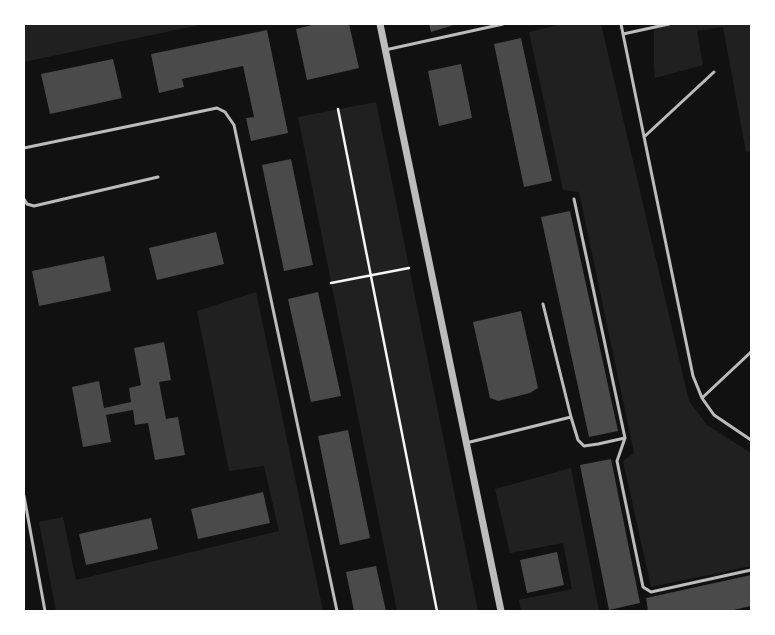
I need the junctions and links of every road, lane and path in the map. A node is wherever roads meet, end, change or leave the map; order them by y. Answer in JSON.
{"nodes":[{"id":1,"x":380,"y":24,"type":"edge"},
{"id":2,"x":502,"y":24,"type":"edge"},
{"id":3,"x":621,"y":24,"type":"edge"},
{"id":4,"x":669,"y":24,"type":"edge"},
{"id":5,"x":623,"y":34,"type":"junction"},
{"id":6,"x":385,"y":50,"type":"junction"},
{"id":7,"x":714,"y":72,"type":"dead end"},
{"id":8,"x":338,"y":109,"type":"dead end"},
{"id":9,"x":644,"y":137,"type":"junction"},
{"id":10,"x":24,"y":148,"type":"edge"},
{"id":11,"x":158,"y":178,"type":"dead end"},
{"id":12,"x":24,"y":199,"type":"edge"},
{"id":13,"x":574,"y":199,"type":"dead end"},
{"id":14,"x":409,"y":268,"type":"dead end"},
{"id":15,"x":371,"y":275,"type":"junction"},
{"id":16,"x":332,"y":284,"type":"dead end"},
{"id":17,"x":543,"y":304,"type":"dead end"},
{"id":18,"x":751,"y":352,"type":"edge"},
{"id":19,"x":702,"y":398,"type":"junction"},
{"id":20,"x":571,"y":417,"type":"junction"},
{"id":21,"x":625,"y":438,"type":"junction"},
{"id":22,"x":751,"y":440,"type":"edge"},
{"id":23,"x":466,"y":443,"type":"junction"},
{"id":24,"x":24,"y":496,"type":"edge"},
{"id":25,"x":751,"y":570,"type":"edge"},
{"id":26,"x":45,"y":611,"type":"edge"},
{"id":27,"x":337,"y":611,"type":"edge"},
{"id":28,"x":437,"y":611,"type":"edge"},
{"id":29,"x":501,"y":611,"type":"edge"}],
"edges":[{"from":1,"to":6,"type":"street"},
{"from":2,"to":6,"type":"lane"},
{"from":3,"to":5,"type":"lane"},
{"from":4,"to":5,"type":"lane"},
{"from":5,"to":9,"type":"lane"},
{"from":6,"to":23,"type":"street"},
{"from":7,"to":9,"type":"lane"},
{"from":8,"to":15,"type":"path"},
{"from":9,"to":19,"type":"lane"},
{"from":10,"to":27,"type":"lane"},
{"from":11,"to":12,"type":"lane"},
{"from":13,"to":21,"type":"lane"},
{"from":14,"to":15,"type":"path"},
{"from":15,"to":16,"type":"path"},
{"from":15,"to":28,"type":"path"},
{"from":17,"to":20,"type":"lane"},
{"from":18,"to":19,"type":"lane"},
{"from":19,"to":22,"type":"lane"},
{"from":20,"to":21,"type":"lane"},
{"from":20,"to":23,"type":"lane"},
{"from":21,"to":25,"type":"lane"},
{"from":23,"to":29,"type":"street"},
{"from":24,"to":26,"type":"lane"}]}
